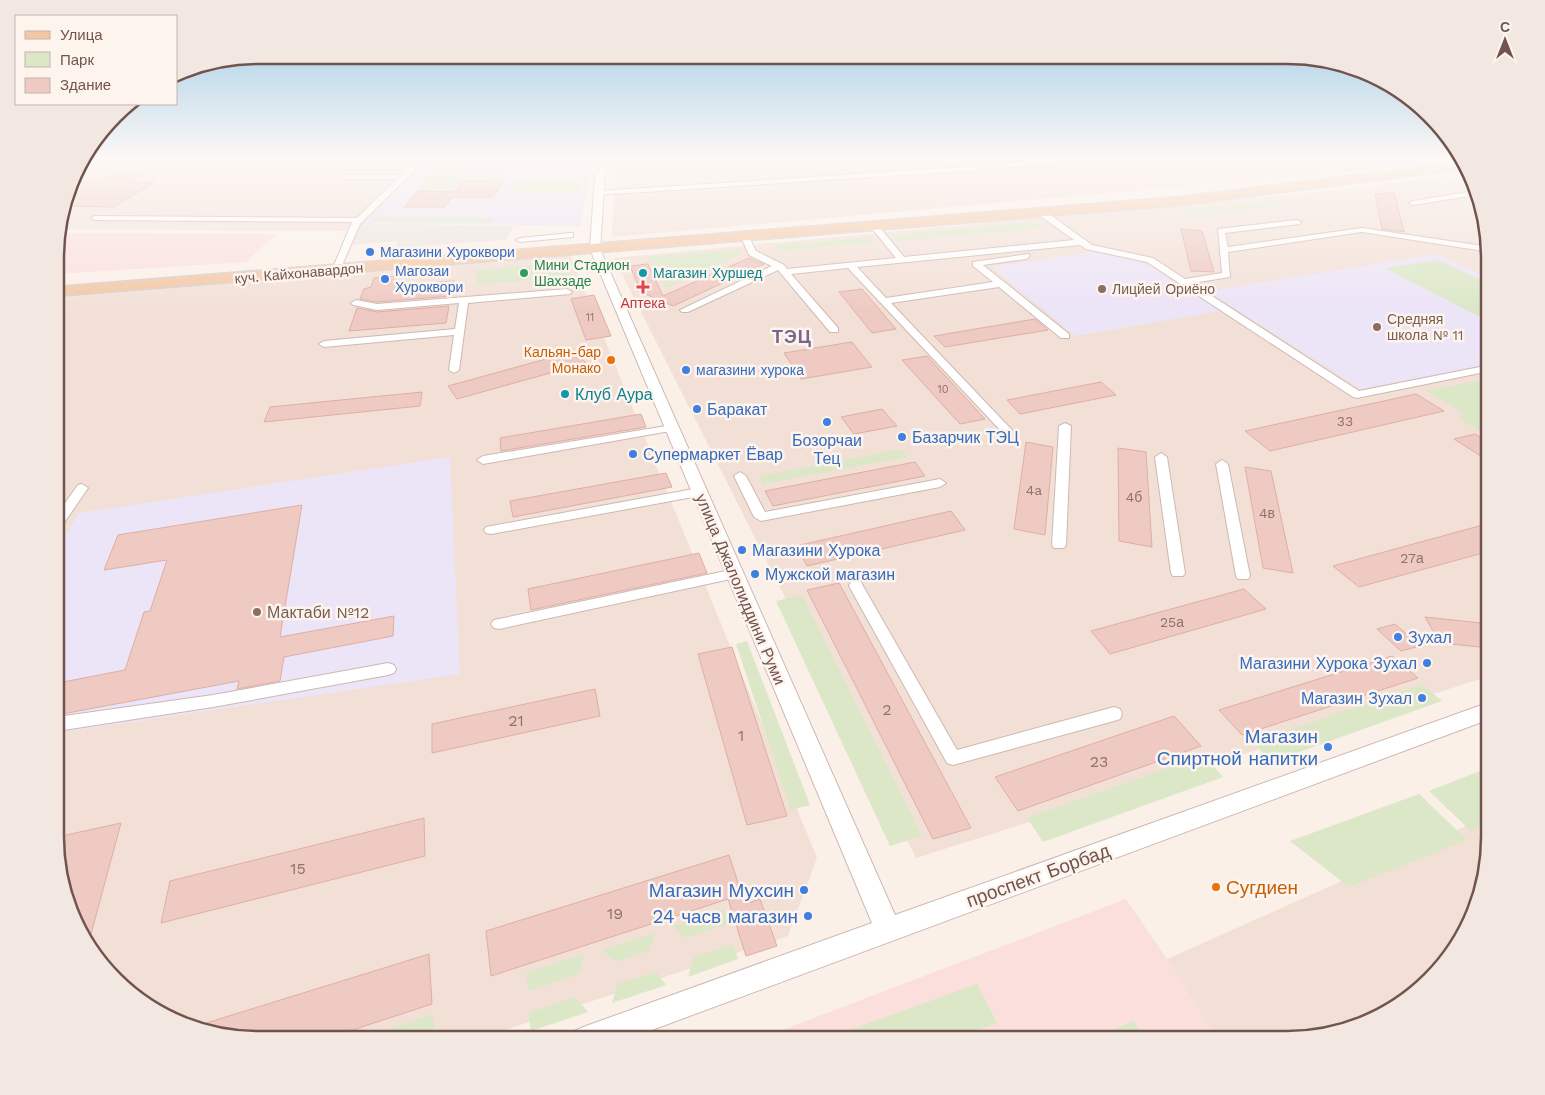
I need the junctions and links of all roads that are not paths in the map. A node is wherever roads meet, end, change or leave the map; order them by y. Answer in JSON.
{"nodes":[{"id":1,"x":370,"y":209,"type":"edge"},
{"id":2,"x":597,"y":209,"type":"edge"},
{"id":3,"x":1087,"y":209,"type":"edge"},
{"id":4,"x":1042,"y":213,"type":"junction"},
{"id":5,"x":96,"y":218,"type":"dead end"},
{"id":6,"x":359,"y":220,"type":"junction"},
{"id":7,"x":1297,"y":222,"type":"dead end"},
{"id":8,"x":874,"y":226,"type":"junction"},
{"id":9,"x":524,"y":231,"type":"dead end"},
{"id":10,"x":570,"y":235,"type":"dead end"},
{"id":11,"x":745,"y":237,"type":"junction"},
{"id":12,"x":520,"y":240,"type":"junction"},
{"id":13,"x":1085,"y":244,"type":"junction"},
{"id":14,"x":595,"y":249,"type":"junction"},
{"id":15,"x":1481,"y":249,"type":"edge"},
{"id":16,"x":1224,"y":250,"type":"junction"},
{"id":17,"x":521,"y":255,"type":"junction"},
{"id":18,"x":902,"y":260,"type":"junction"},
{"id":19,"x":850,"y":265,"type":"junction"},
{"id":20,"x":781,"y":269,"type":"junction"},
{"id":21,"x":336,"y":270,"type":"junction"},
{"id":22,"x":1184,"y":282,"type":"junction"},
{"id":23,"x":1001,"y":284,"type":"junction"},
{"id":24,"x":64,"y":291,"type":"edge"},
{"id":25,"x":567,"y":292,"type":"dead end"},
{"id":26,"x":464,"y":300,"type":"junction"},
{"id":27,"x":884,"y":301,"type":"junction"},
{"id":28,"x":356,"y":303,"type":"dead end"},
{"id":29,"x":685,"y":310,"type":"dead end"},
{"id":30,"x":834,"y":330,"type":"dead end"},
{"id":31,"x":458,"y":332,"type":"junction"},
{"id":32,"x":1065,"y":336,"type":"dead end"},
{"id":33,"x":324,"y":344,"type":"dead end"},
{"id":34,"x":454,"y":370,"type":"dead end"},
{"id":35,"x":1481,"y":370,"type":"edge"},
{"id":36,"x":1065,"y":426,"type":"dead end"},
{"id":37,"x":672,"y":428,"type":"junction"},
{"id":38,"x":1006,"y":430,"type":"dead end"},
{"id":39,"x":1161,"y":458,"type":"dead end"},
{"id":40,"x":483,"y":460,"type":"dead end"},
{"id":41,"x":1222,"y":464,"type":"dead end"},
{"id":42,"x":740,"y":476,"type":"dead end"},
{"id":43,"x":940,"y":483,"type":"dead end"},
{"id":44,"x":82,"y":488,"type":"dead end"},
{"id":45,"x":699,"y":492,"type":"junction"},
{"id":46,"x":64,"y":514,"type":"edge"},
{"id":47,"x":491,"y":530,"type":"dead end"},
{"id":48,"x":1059,"y":546,"type":"dead end"},
{"id":49,"x":1178,"y":573,"type":"dead end"},
{"id":50,"x":735,"y":574,"type":"junction"},
{"id":51,"x":1243,"y":576,"type":"dead end"},
{"id":52,"x":856,"y":586,"type":"dead end"},
{"id":53,"x":499,"y":624,"type":"dead end"},
{"id":54,"x":388,"y":670,"type":"dead end"},
{"id":55,"x":1481,"y":713,"type":"edge"},
{"id":56,"x":1114,"y":714,"type":"dead end"},
{"id":57,"x":64,"y":723,"type":"edge"},
{"id":58,"x":888,"y":929,"type":"junction"},
{"id":59,"x":610,"y":1031,"type":"edge"}],
"edges":[{"from":1,"to":6,"type":"street"},
{"from":2,"to":14,"type":"street"},
{"from":3,"to":4,"type":"main road","name":"куч. Кайхонавардон"},
{"from":4,"to":8,"type":"main road","name":"куч. Кайхонавардон"},
{"from":4,"to":13,"type":"street"},
{"from":5,"to":6,"type":"street"},
{"from":6,"to":21,"type":"street"},
{"from":7,"to":16,"type":"street"},
{"from":8,"to":11,"type":"main road","name":"куч. Кайхонавардон"},
{"from":8,"to":18,"type":"street"},
{"from":9,"to":12,"type":"street"},
{"from":10,"to":12,"type":"street"},
{"from":11,"to":14,"type":"main road","name":"куч. Кайхонавардон"},
{"from":11,"to":20,"type":"street"},
{"from":12,"to":17,"type":"street"},
{"from":13,"to":18,"type":"street"},
{"from":13,"to":22,"type":"street"},
{"from":13,"to":23,"type":"street"},
{"from":14,"to":17,"type":"main road","name":"куч. Кайхонавардон"},
{"from":14,"to":37,"type":"street","name":"улица Джалолиддини Руми"},
{"from":15,"to":16,"type":"street"},
{"from":16,"to":22,"type":"street"},
{"from":17,"to":21,"type":"main road","name":"куч. Кайхонавардон"},
{"from":18,"to":19,"type":"street"},
{"from":19,"to":20,"type":"street"},
{"from":19,"to":27,"type":"street"},
{"from":20,"to":29,"type":"street"},
{"from":20,"to":30,"type":"street"},
{"from":21,"to":24,"type":"main road","name":"куч. Кайхонавардон"},
{"from":22,"to":35,"type":"street"},
{"from":23,"to":27,"type":"street"},
{"from":23,"to":32,"type":"street"},
{"from":25,"to":26,"type":"street"},
{"from":26,"to":28,"type":"street"},
{"from":26,"to":31,"type":"street"},
{"from":27,"to":38,"type":"street"},
{"from":31,"to":33,"type":"street"},
{"from":31,"to":34,"type":"street"},
{"from":36,"to":48,"type":"street"},
{"from":37,"to":40,"type":"street"},
{"from":37,"to":45,"type":"street","name":"улица Джалолиддини Руми"},
{"from":39,"to":49,"type":"street"},
{"from":41,"to":51,"type":"street"},
{"from":42,"to":43,"type":"street"},
{"from":44,"to":46,"type":"street"},
{"from":45,"to":47,"type":"street"},
{"from":45,"to":50,"type":"street","name":"улица Джалолиддини Руми"},
{"from":50,"to":53,"type":"street"},
{"from":50,"to":58,"type":"street","name":"улица Джалолиддини Руми"},
{"from":52,"to":56,"type":"street"},
{"from":54,"to":57,"type":"street"},
{"from":55,"to":58,"type":"street","name":"проспект Борбад"},
{"from":58,"to":59,"type":"street","name":"проспект Борбад"}]}
